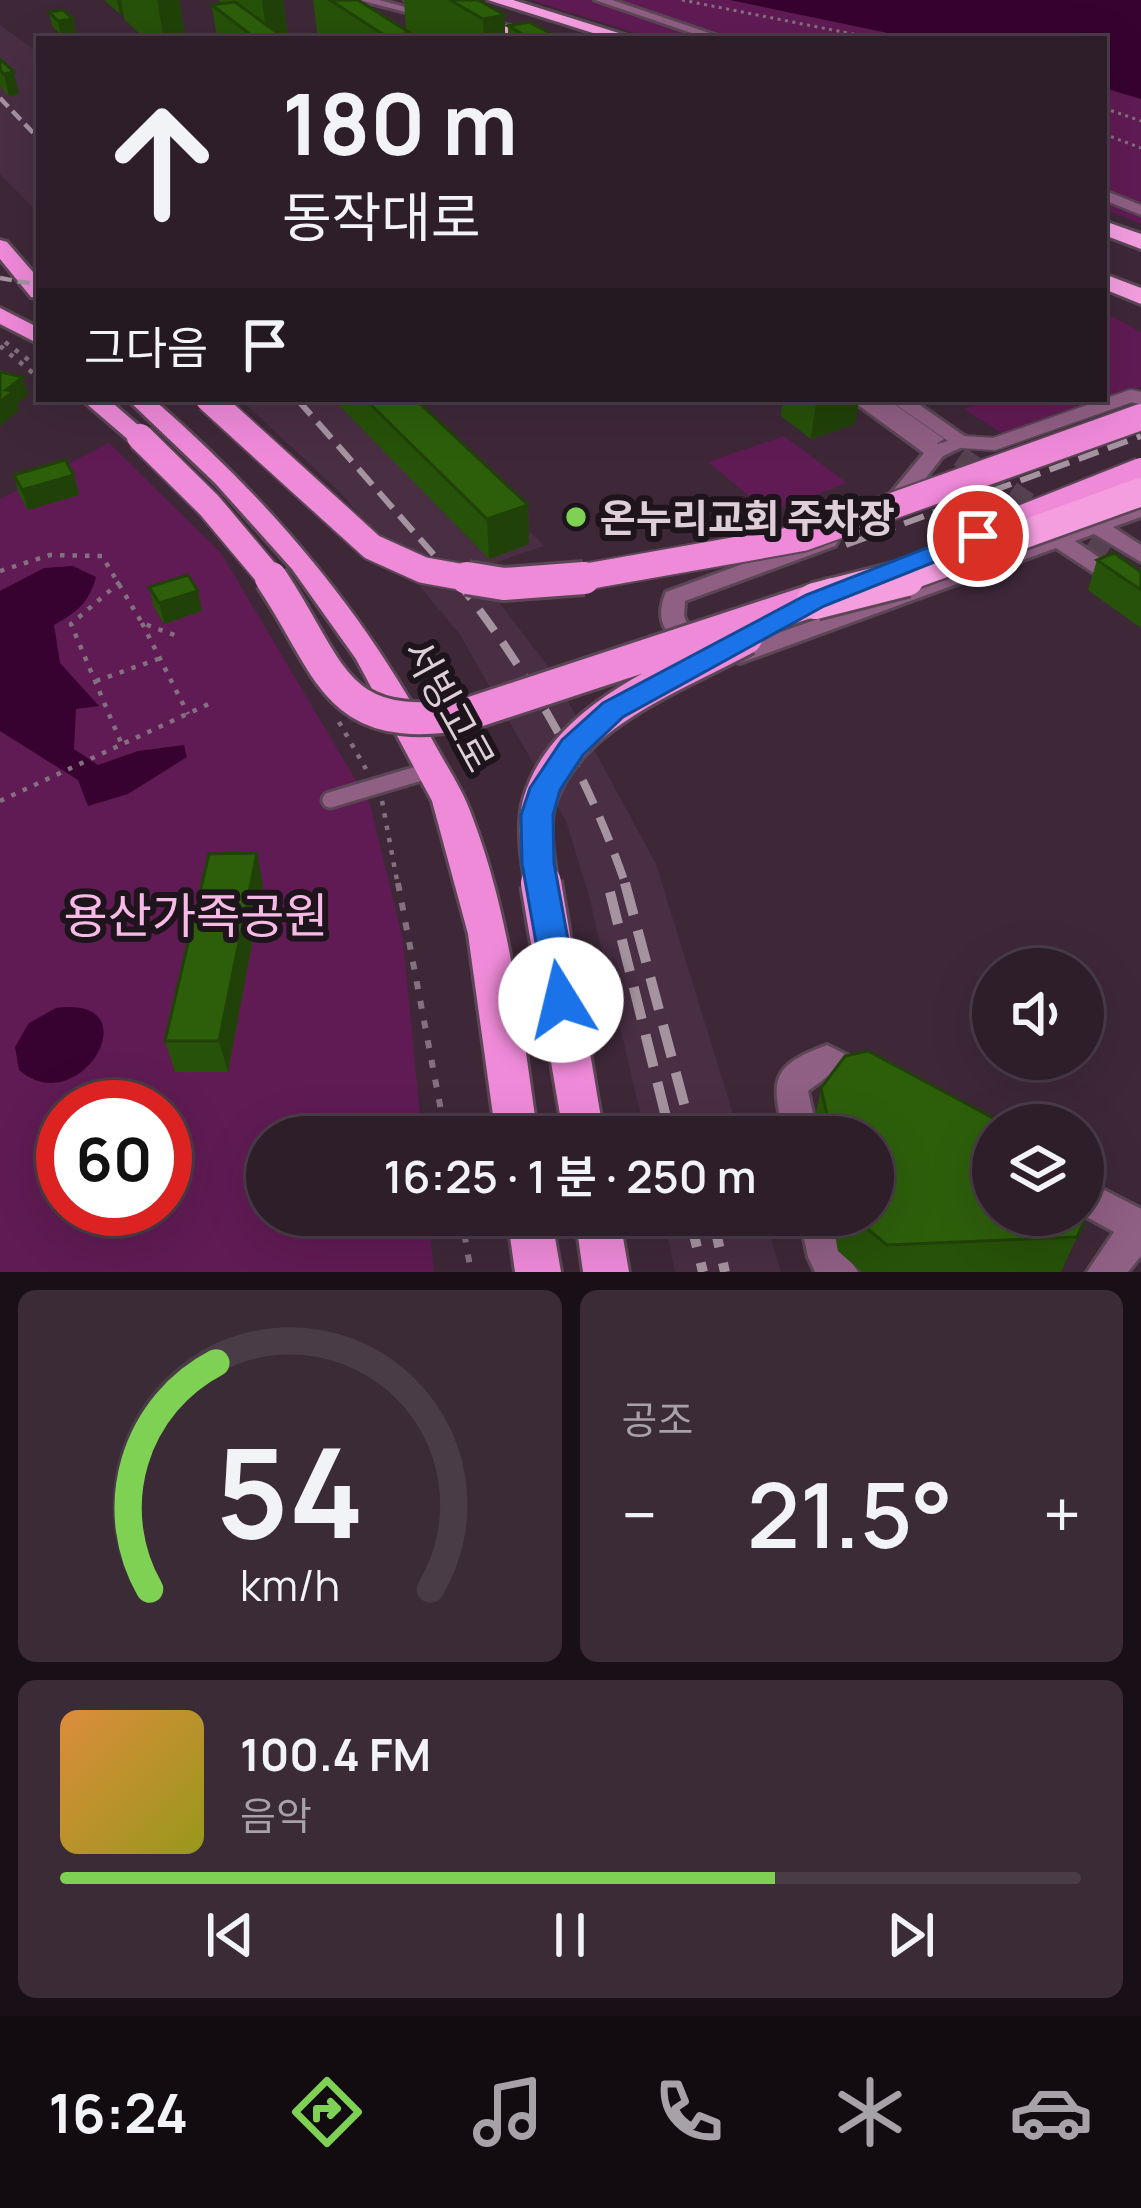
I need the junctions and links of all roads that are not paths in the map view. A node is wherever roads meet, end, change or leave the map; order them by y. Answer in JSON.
{"nodes":[{"id":1,"x":365,"y":0,"type":"edge"},
{"id":2,"x":413,"y":0,"type":"edge"},
{"id":3,"x":496,"y":0,"type":"edge"},
{"id":4,"x":602,"y":0,"type":"edge"},
{"id":5,"x":495,"y":36,"type":"edge"},
{"id":6,"x":532,"y":36,"type":"edge"},
{"id":7,"x":620,"y":36,"type":"edge"},
{"id":8,"x":712,"y":36,"type":"edge"},
{"id":9,"x":1107,"y":196,"type":"edge"},
{"id":10,"x":1141,"y":210,"type":"edge"},
{"id":11,"x":1107,"y":228,"type":"edge"},
{"id":12,"x":1139,"y":241,"type":"edge"},
{"id":13,"x":1107,"y":264,"type":"edge"},
{"id":14,"x":1141,"y":278,"type":"edge"},
{"id":15,"x":1107,"y":282,"type":"edge"},
{"id":16,"x":1141,"y":297,"type":"edge"},
{"id":17,"x":3,"y":324,"type":"edge"},
{"id":18,"x":36,"y":336,"type":"edge"},
{"id":19,"x":36,"y":350,"type":"edge"},
{"id":20,"x":1141,"y":398,"type":"edge"},
{"id":21,"x":97,"y":402,"type":"edge"},
{"id":22,"x":143,"y":402,"type":"edge"},
{"id":23,"x":212,"y":402,"type":"edge"},
{"id":24,"x":865,"y":402,"type":"edge"},
{"id":25,"x":878,"y":402,"type":"edge"},
{"id":26,"x":903,"y":402,"type":"edge"},
{"id":27,"x":1141,"y":417,"type":"edge"},
{"id":28,"x":963,"y":442,"type":"junction"},
{"id":29,"x":935,"y":446,"type":"junction"},
{"id":30,"x":1141,"y":471,"type":"edge"},
{"id":31,"x":1141,"y":492,"type":"edge"},
{"id":32,"x":1141,"y":510,"type":"edge"},
{"id":33,"x":1098,"y":526,"type":"junction"},
{"id":34,"x":1060,"y":541,"type":"junction"},
{"id":35,"x":1141,"y":555,"type":"edge"},
{"id":36,"x":1107,"y":557,"type":"tunnel mouth"},
{"id":37,"x":1141,"y":580,"type":"edge"},
{"id":38,"x":1141,"y":597,"type":"edge"},
{"id":39,"x":815,"y":601,"type":"junction"},
{"id":40,"x":431,"y":770,"type":"junction"},
{"id":41,"x":330,"y":800,"type":"dead end"},
{"id":42,"x":889,"y":1093,"type":"edge"},
{"id":43,"x":514,"y":1116,"type":"edge"},
{"id":44,"x":580,"y":1116,"type":"edge"},
{"id":45,"x":797,"y":1116,"type":"edge"},
{"id":46,"x":1104,"y":1208,"type":"edge"},
{"id":47,"x":1141,"y":1228,"type":"edge"},
{"id":48,"x":532,"y":1236,"type":"edge"},
{"id":49,"x":600,"y":1236,"type":"edge"},
{"id":50,"x":822,"y":1236,"type":"edge"},
{"id":51,"x":538,"y":1272,"type":"edge"},
{"id":52,"x":606,"y":1272,"type":"edge"},
{"id":53,"x":840,"y":1272,"type":"edge"},
{"id":54,"x":1105,"y":1272,"type":"edge"}],
"edges":[{"from":1,"to":5,"type":"street"},
{"from":2,"to":6,"type":"highway"},
{"from":3,"to":7,"type":"highway"},
{"from":4,"to":8,"type":"street"},
{"from":9,"to":10,"type":"lane"},
{"from":11,"to":12,"type":"highway"},
{"from":13,"to":14,"type":"highway"},
{"from":15,"to":16,"type":"highway"},
{"from":17,"to":18,"type":"main road"},
{"from":17,"to":19,"type":"main road"},
{"from":20,"to":28,"type":"lane"},
{"from":21,"to":39,"type":"main road","bridge":true},
{"from":22,"to":40,"type":"main road","name":"서빙고로"},
{"from":23,"to":27,"type":"main road","bridge":true},
{"from":24,"to":29,"type":"street"},
{"from":25,"to":29,"type":"street"},
{"from":26,"to":28,"type":"street"},
{"from":28,"to":29,"type":"street"},
{"from":29,"to":34,"type":"street"},
{"from":30,"to":39,"type":"main road","bridge":true},
{"from":31,"to":39,"type":"highway","bridge":true},
{"from":32,"to":33,"type":"street"},
{"from":33,"to":34,"type":"street"},
{"from":33,"to":35,"type":"street"},
{"from":34,"to":38,"type":"street"},
{"from":36,"to":37,"type":"street"},
{"from":39,"to":44,"type":"main road","bridge":true},
{"from":40,"to":41,"type":"lane"},
{"from":40,"to":43,"type":"main road","name":"서빙고로"},
{"from":42,"to":45,"type":"street"},
{"from":46,"to":47,"type":"street"},
{"from":47,"to":54,"type":"street"},
{"from":48,"to":51,"type":"main road"},
{"from":49,"to":52,"type":"main road"},
{"from":50,"to":53,"type":"street"}]}
